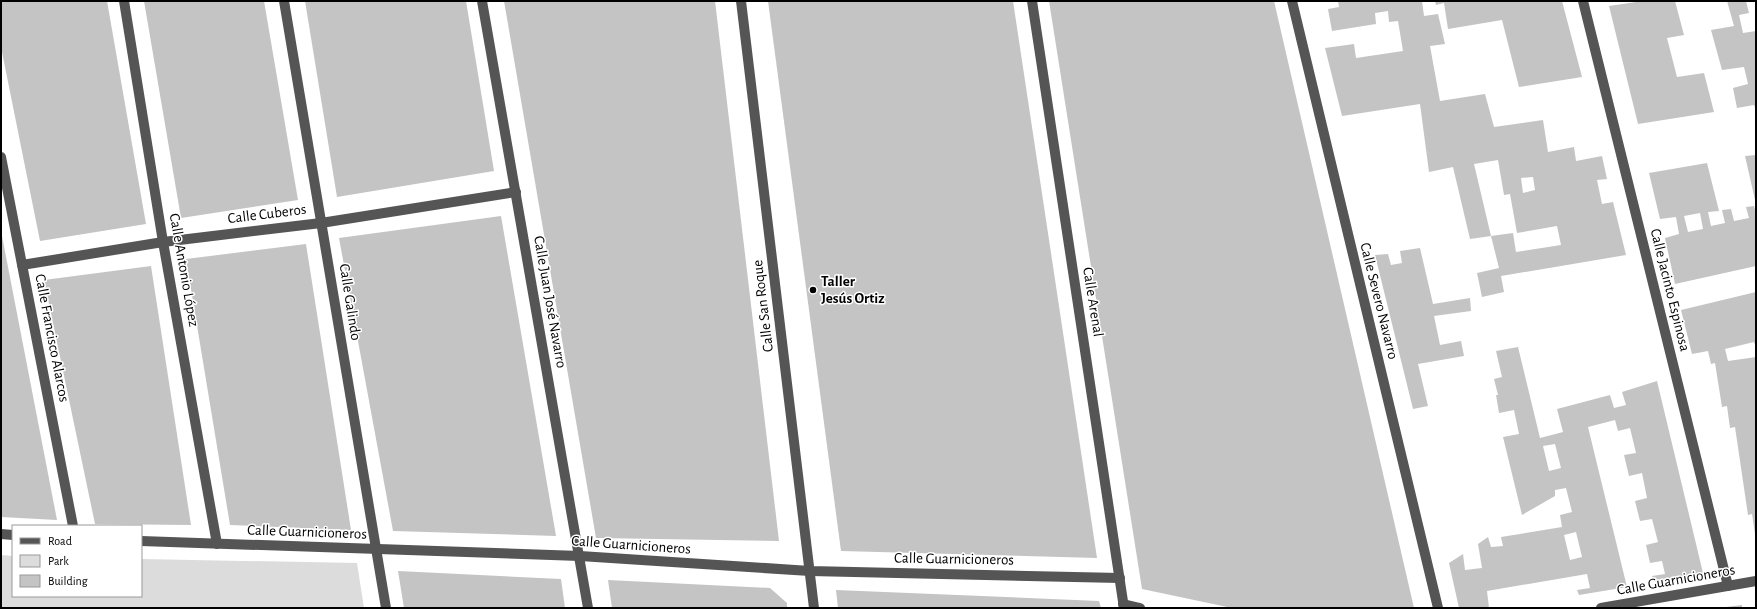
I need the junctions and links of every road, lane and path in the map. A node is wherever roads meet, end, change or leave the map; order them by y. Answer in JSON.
{"nodes":[{"id":1,"x":124,"y":1,"type":"edge"},
{"id":2,"x":284,"y":1,"type":"edge"},
{"id":3,"x":482,"y":1,"type":"edge"},
{"id":4,"x":741,"y":1,"type":"edge"},
{"id":5,"x":1032,"y":1,"type":"edge"},
{"id":6,"x":1292,"y":1,"type":"edge"},
{"id":7,"x":1583,"y":1,"type":"edge"},
{"id":8,"x":1,"y":157,"type":"edge"},
{"id":9,"x":516,"y":192,"type":"junction"},
{"id":10,"x":321,"y":223,"type":"junction"},
{"id":11,"x":164,"y":242,"type":"junction"},
{"id":12,"x":22,"y":265,"type":"junction"},
{"id":13,"x":73,"y":525,"type":"edge"},
{"id":14,"x":1,"y":534,"type":"edge"},
{"id":15,"x":12,"y":535,"type":"edge"},
{"id":16,"x":142,"y":541,"type":"edge"},
{"id":17,"x":217,"y":544,"type":"junction"},
{"id":18,"x":375,"y":550,"type":"junction"},
{"id":19,"x":580,"y":556,"type":"junction"},
{"id":20,"x":810,"y":570,"type":"junction"},
{"id":21,"x":1120,"y":578,"type":"junction"},
{"id":22,"x":1756,"y":581,"type":"edge"},
{"id":23,"x":1728,"y":586,"type":"junction"},
{"id":24,"x":1124,"y":606,"type":"edge"},
{"id":25,"x":386,"y":608,"type":"edge"},
{"id":26,"x":588,"y":608,"type":"edge"},
{"id":27,"x":814,"y":608,"type":"edge"},
{"id":28,"x":1140,"y":608,"type":"edge"},
{"id":29,"x":1438,"y":608,"type":"edge"},
{"id":30,"x":1601,"y":608,"type":"edge"}],
"edges":[{"from":1,"to":11,"type":"street","name":"Calle Antonio López"},
{"from":2,"to":10,"type":"street","name":"Calle Galindo"},
{"from":3,"to":9,"type":"street","name":"Calle Juan José Navarro"},
{"from":4,"to":20,"type":"street","name":"Calle San Roque"},
{"from":5,"to":21,"type":"street","name":"Calle Arenal"},
{"from":6,"to":29,"type":"street","name":"Calle Severo Navarro"},
{"from":7,"to":23,"type":"street","name":"Calle Jacinto Espinosa"},
{"from":8,"to":12,"type":"street","name":"Calle Francisco Alarcos"},
{"from":9,"to":10,"type":"street","name":"Calle Cuberos"},
{"from":9,"to":19,"type":"street","name":"Calle Juan José Navarro"},
{"from":10,"to":11,"type":"street","name":"Calle Cuberos"},
{"from":10,"to":18,"type":"street","name":"Calle Galindo"},
{"from":11,"to":12,"type":"street","name":"Calle Cuberos"},
{"from":11,"to":17,"type":"street","name":"Calle Antonio López"},
{"from":12,"to":13,"type":"street","name":"Calle Francisco Alarcos"},
{"from":14,"to":15,"type":"street"},
{"from":16,"to":17,"type":"street","name":"Calle Guarnicioneros"},
{"from":17,"to":18,"type":"street","name":"Calle Guarnicioneros"},
{"from":18,"to":19,"type":"street","name":"Calle Guarnicioneros"},
{"from":18,"to":25,"type":"street","name":"Calle Galindo"},
{"from":19,"to":20,"type":"street","name":"Calle Guarnicioneros"},
{"from":19,"to":26,"type":"street","name":"Calle Juan José Navarro"},
{"from":20,"to":21,"type":"street","name":"Calle Guarnicioneros"},
{"from":20,"to":27,"type":"street","name":"Calle San Roque"},
{"from":21,"to":24,"type":"street","name":"Calle Arenal"},
{"from":22,"to":23,"type":"street","name":"Calle Guarnicioneros"},
{"from":23,"to":30,"type":"street","name":"Calle Guarnicioneros"},
{"from":24,"to":28,"type":"street"}]}
